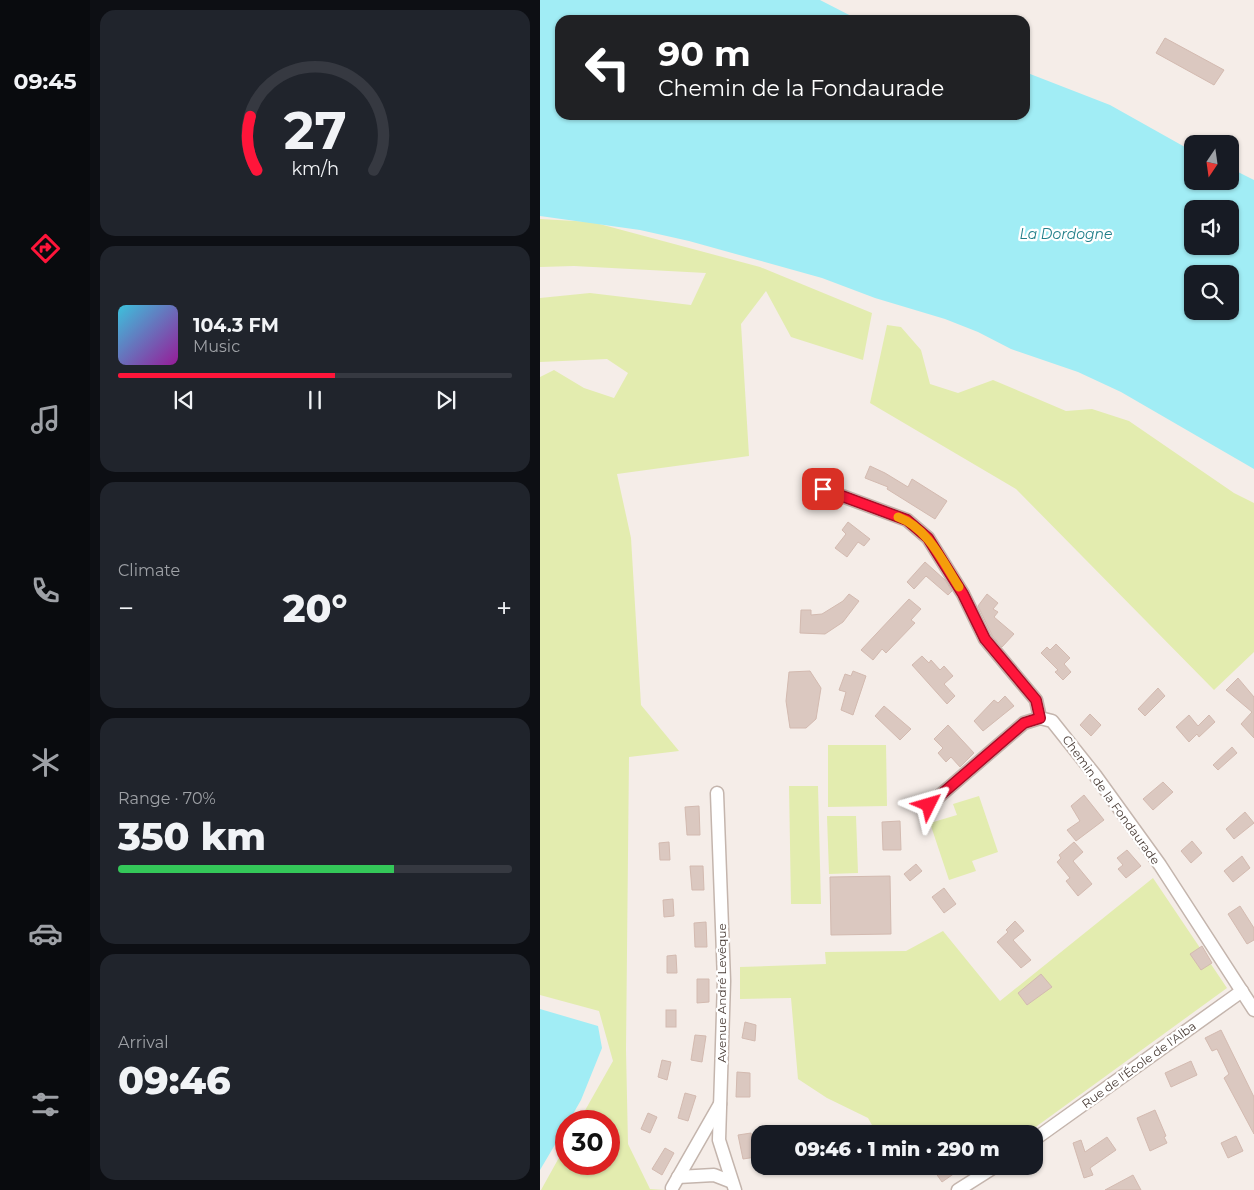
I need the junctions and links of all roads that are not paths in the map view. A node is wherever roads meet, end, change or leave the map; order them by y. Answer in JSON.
{"nodes":[{"id":1,"x":823,"y":489,"type":"dead end"},
{"id":2,"x":1040,"y":718,"type":"junction"},
{"id":3,"x":717,"y":793,"type":"dead end"},
{"id":4,"x":929,"y":805,"type":"dead end"},
{"id":5,"x":1242,"y":991,"type":"junction"},
{"id":6,"x":1254,"y":1010,"type":"edge"},
{"id":7,"x":721,"y":1101,"type":"junction"},
{"id":8,"x":1043,"y":1133,"type":"edge"},
{"id":9,"x":982,"y":1175,"type":"edge"},
{"id":10,"x":733,"y":1186,"type":"edge"},
{"id":11,"x":958,"y":1190,"type":"edge"}],
"edges":[{"from":1,"to":2,"type":"street"},
{"from":2,"to":4,"type":"street"},
{"from":2,"to":5,"type":"street","name":"Chemin de la Fondaurade"},
{"from":3,"to":7,"type":"street","name":"Avenue André Levêque"},
{"from":5,"to":6,"type":"street","name":"Chemin de la Fondaurade"},
{"from":5,"to":8,"type":"street","name":"Rue de l'École de l'Alba"},
{"from":7,"to":10,"type":"street","name":"Avenue André Levêque"},
{"from":7,"to":10,"type":"street"},
{"from":9,"to":11,"type":"street"}]}
